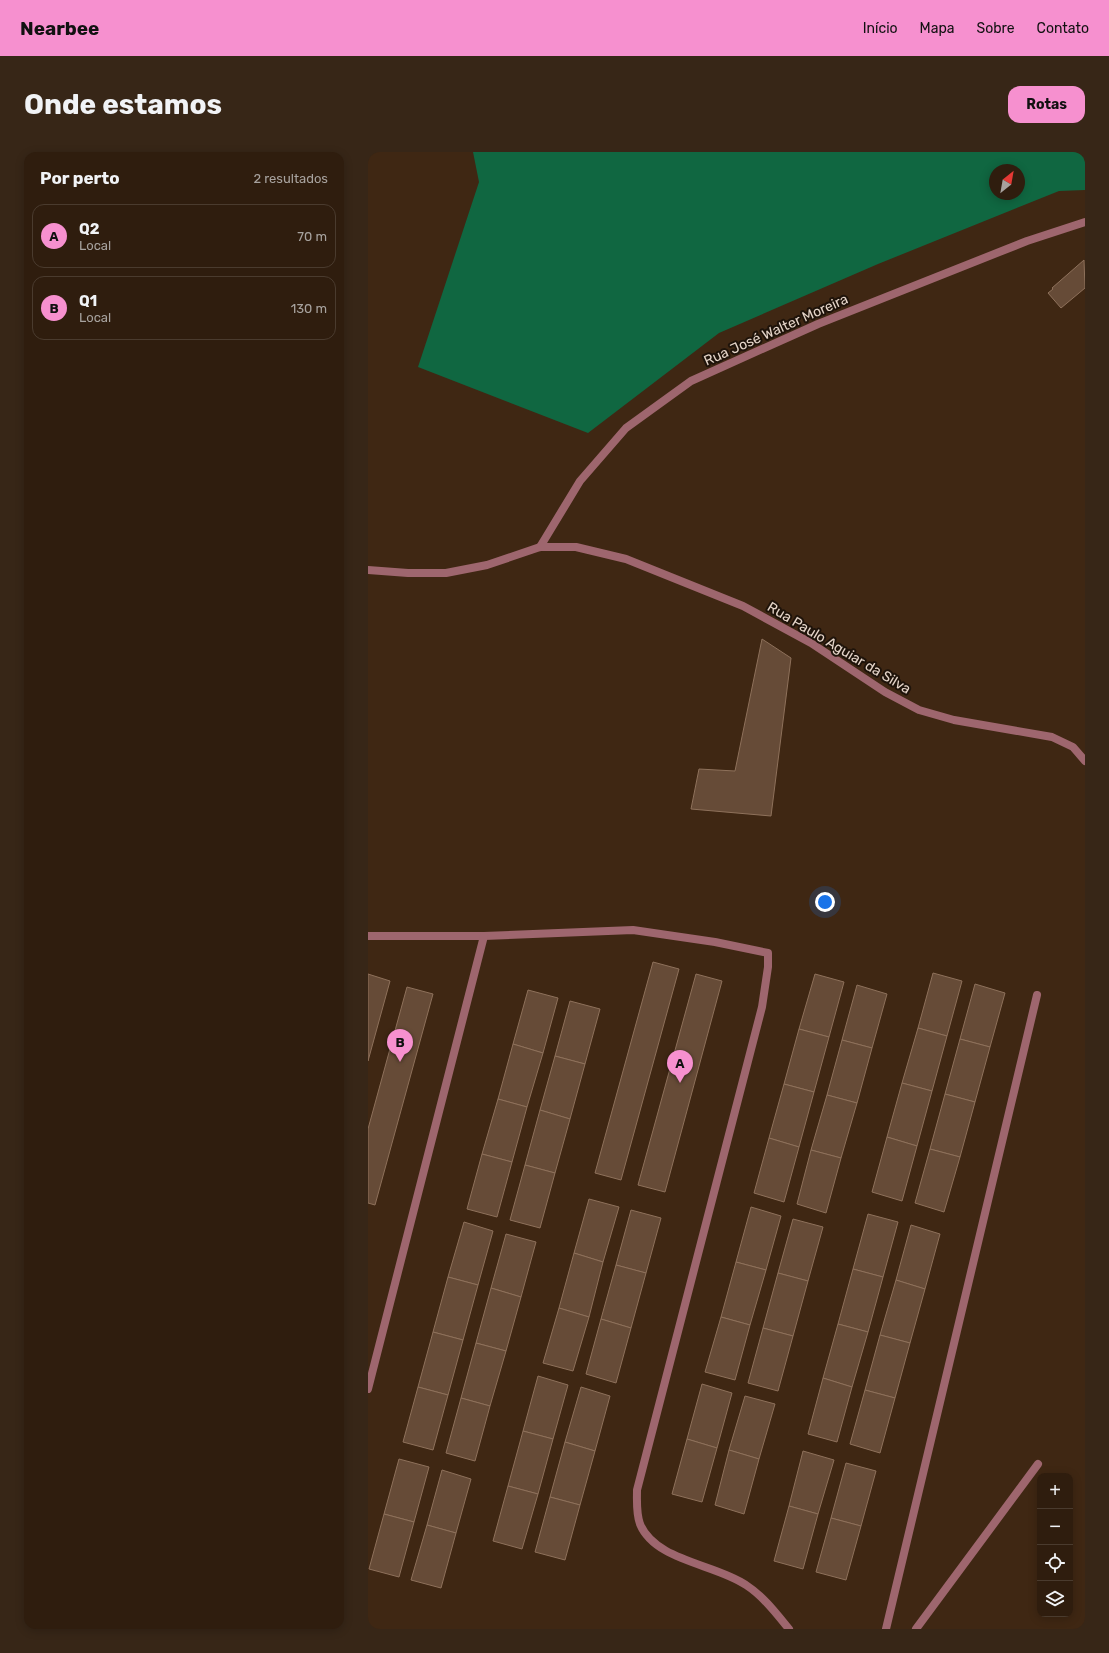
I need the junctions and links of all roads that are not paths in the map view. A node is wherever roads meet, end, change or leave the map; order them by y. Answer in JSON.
{"nodes":[{"id":1,"x":1085,"y":222,"type":"edge"},
{"id":2,"x":540,"y":547,"type":"junction"},
{"id":3,"x":368,"y":570,"type":"edge"},
{"id":4,"x":1085,"y":761,"type":"edge"},
{"id":5,"x":368,"y":936,"type":"edge"},
{"id":6,"x":484,"y":936,"type":"junction"},
{"id":7,"x":1037,"y":995,"type":"dead end"},
{"id":8,"x":368,"y":1389,"type":"edge"},
{"id":9,"x":1038,"y":1464,"type":"dead end"},
{"id":10,"x":789,"y":1629,"type":"edge"},
{"id":11,"x":886,"y":1629,"type":"edge"},
{"id":12,"x":916,"y":1629,"type":"edge"}],
"edges":[{"from":1,"to":2,"type":"street","name":"Rua José Walter Moreira"},
{"from":2,"to":3,"type":"street","name":"Rua Paulo Aguiar da Silva"},
{"from":2,"to":4,"type":"street","name":"Rua Paulo Aguiar da Silva"},
{"from":5,"to":6,"type":"street"},
{"from":6,"to":8,"type":"street"},
{"from":6,"to":10,"type":"street"},
{"from":7,"to":11,"type":"street"},
{"from":9,"to":12,"type":"street"}]}
